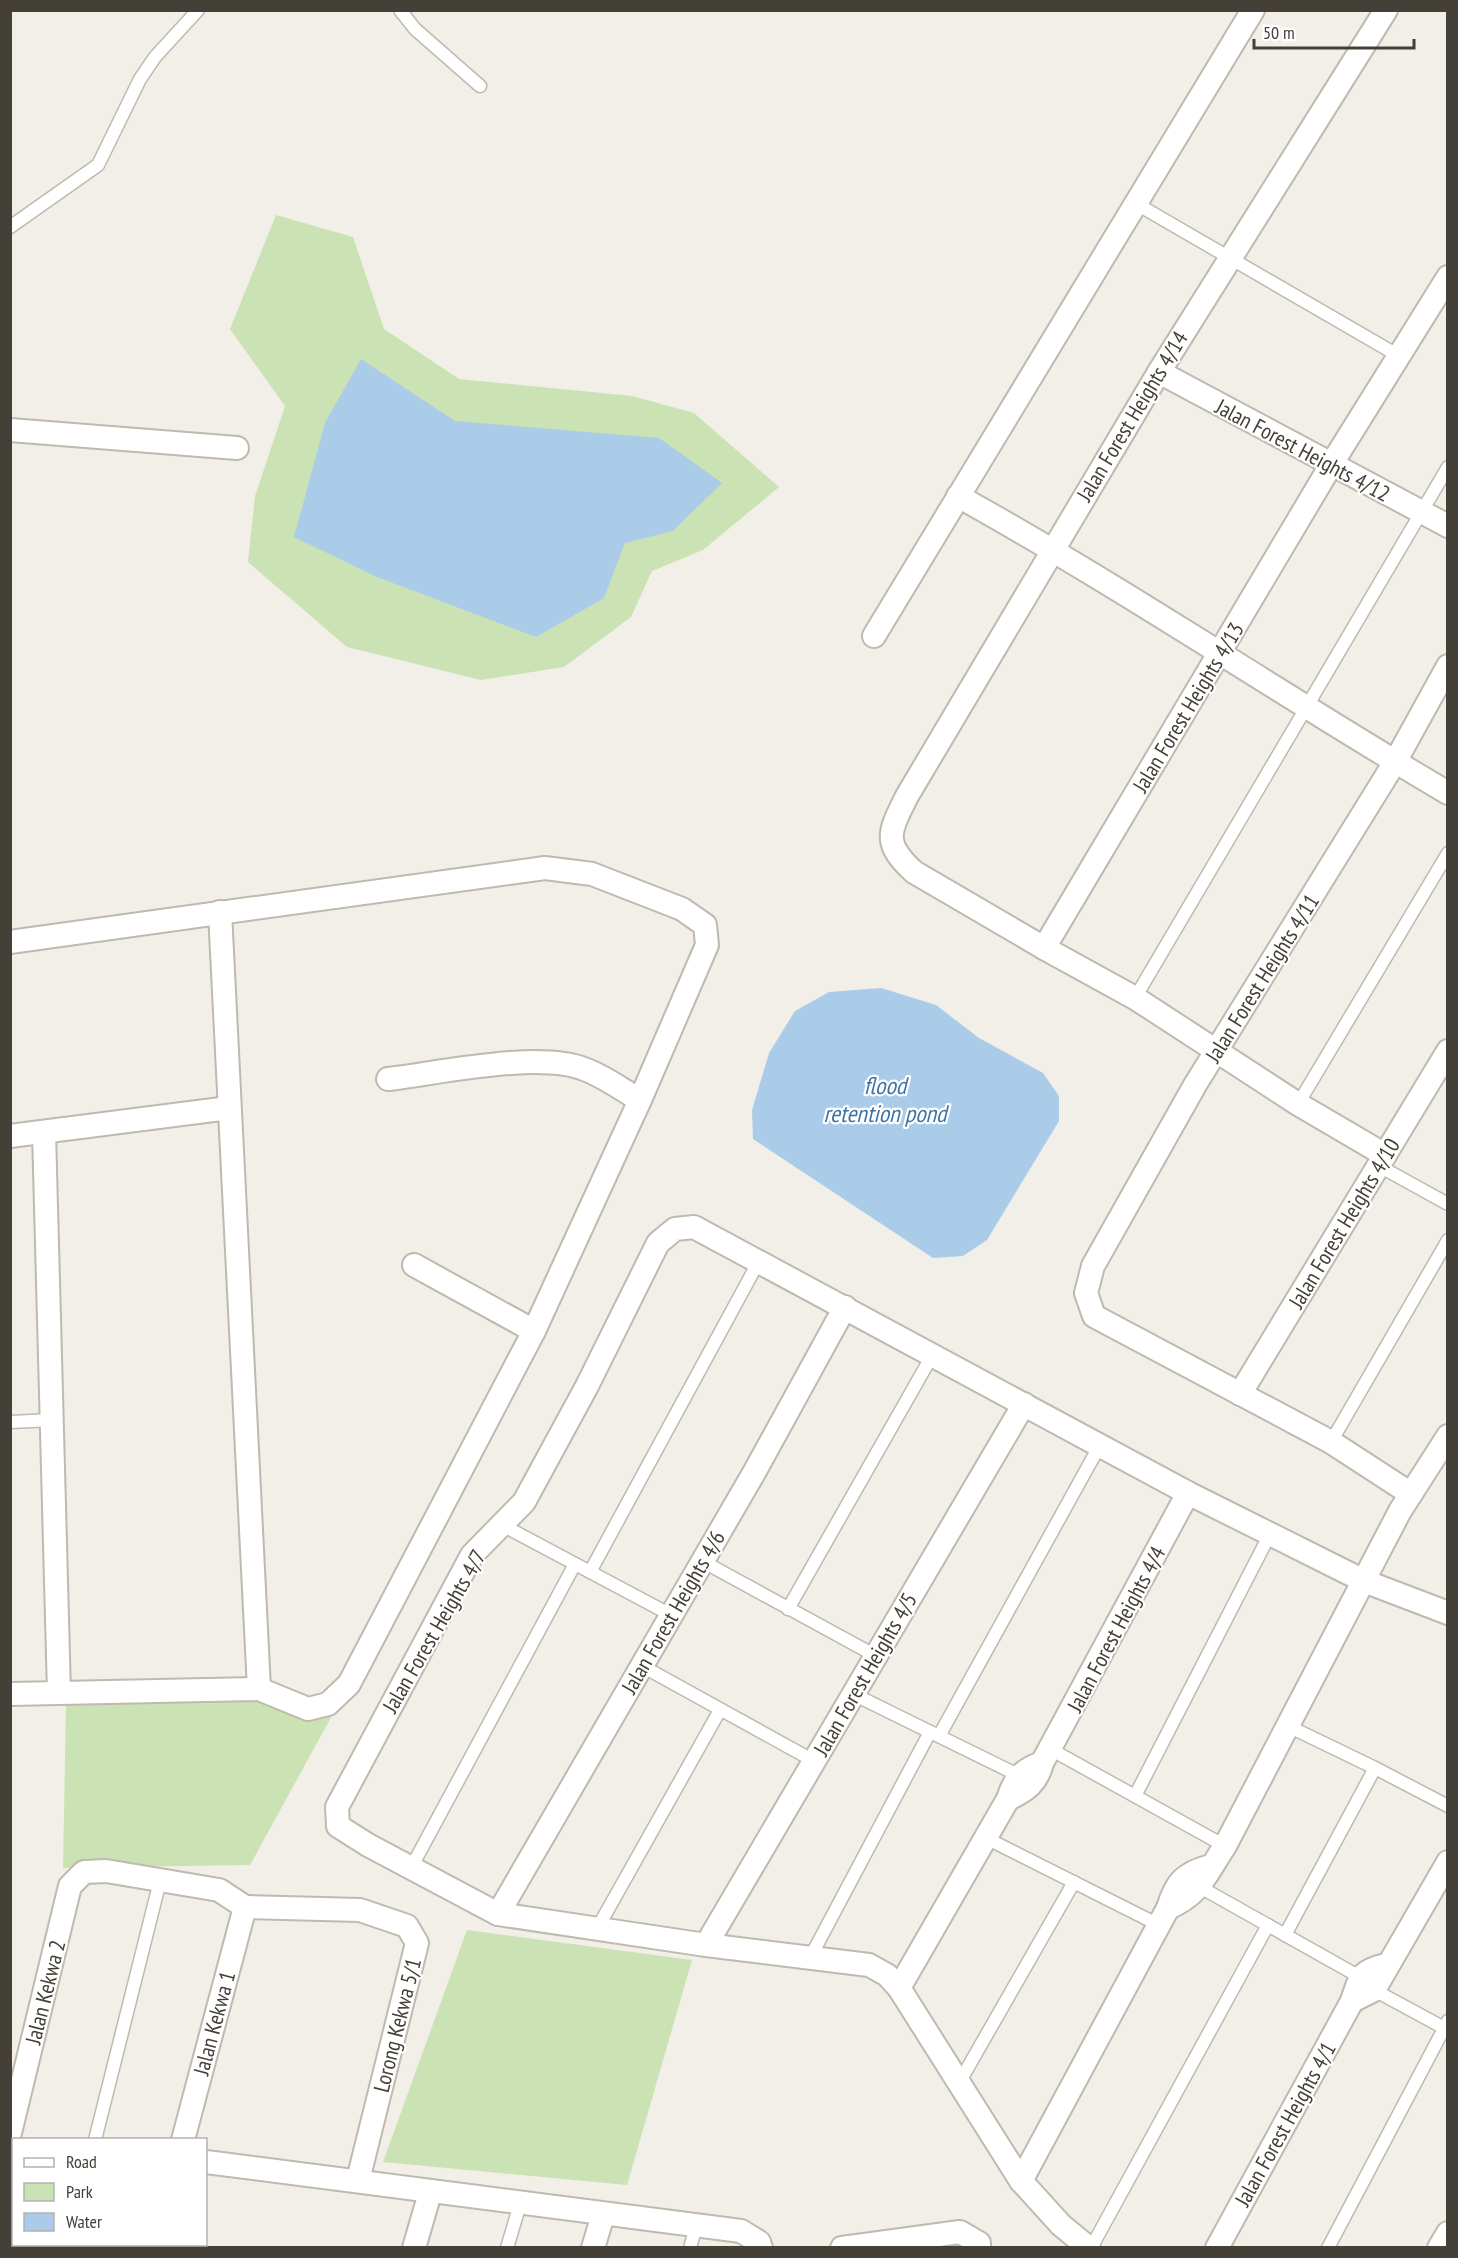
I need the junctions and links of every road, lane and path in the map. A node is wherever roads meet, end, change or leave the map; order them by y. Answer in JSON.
{"nodes":[{"id":1,"x":198,"y":10,"type":"edge"},
{"id":2,"x":400,"y":10,"type":"edge"},
{"id":3,"x":1253,"y":10,"type":"edge"},
{"id":4,"x":1386,"y":10,"type":"edge"},
{"id":5,"x":480,"y":86,"type":"dead end"},
{"id":6,"x":1135,"y":203,"type":"junction"},
{"id":7,"x":10,"y":227,"type":"edge"},
{"id":8,"x":1231,"y":257,"type":"junction"},
{"id":9,"x":1448,"y":277,"type":"edge"},
{"id":10,"x":1399,"y":356,"type":"junction"},
{"id":11,"x":1159,"y":372,"type":"junction"},
{"id":12,"x":10,"y":430,"type":"edge"},
{"id":13,"x":237,"y":448,"type":"dead end"},
{"id":14,"x":1331,"y":465,"type":"junction"},
{"id":15,"x":1448,"y":466,"type":"edge"},
{"id":16,"x":958,"y":496,"type":"junction"},
{"id":17,"x":1420,"y":513,"type":"junction"},
{"id":18,"x":1448,"y":526,"type":"edge"},
{"id":19,"x":1052,"y":548,"type":"junction"},
{"id":20,"x":874,"y":636,"type":"dead end"},
{"id":21,"x":1219,"y":654,"type":"junction"},
{"id":22,"x":1448,"y":666,"type":"edge"},
{"id":23,"x":1305,"y":708,"type":"junction"},
{"id":24,"x":1395,"y":762,"type":"junction"},
{"id":25,"x":1448,"y":793,"type":"edge"},
{"id":26,"x":1448,"y":853,"type":"edge"},
{"id":27,"x":220,"y":912,"type":"junction"},
{"id":28,"x":10,"y":942,"type":"edge"},
{"id":29,"x":1044,"y":948,"type":"junction"},
{"id":30,"x":1135,"y":998,"type":"junction"},
{"id":31,"x":1217,"y":1052,"type":"junction"},
{"id":32,"x":1448,"y":1052,"type":"edge"},
{"id":33,"x":388,"y":1079,"type":"dead end"},
{"id":34,"x":640,"y":1100,"type":"junction"},
{"id":35,"x":1298,"y":1104,"type":"junction"},
{"id":36,"x":230,"y":1108,"type":"junction"},
{"id":37,"x":44,"y":1132,"type":"junction"},
{"id":38,"x":10,"y":1136,"type":"edge"},
{"id":39,"x":1382,"y":1160,"type":"junction"},
{"id":40,"x":1448,"y":1204,"type":"edge"},
{"id":41,"x":1448,"y":1240,"type":"edge"},
{"id":42,"x":759,"y":1261,"type":"junction"},
{"id":43,"x":414,"y":1265,"type":"dead end"},
{"id":44,"x":845,"y":1307,"type":"junction"},
{"id":45,"x":534,"y":1331,"type":"junction"},
{"id":46,"x":933,"y":1354,"type":"junction"},
{"id":47,"x":1240,"y":1394,"type":"junction"},
{"id":48,"x":1024,"y":1404,"type":"junction"},
{"id":49,"x":52,"y":1420,"type":"junction"},
{"id":50,"x":10,"y":1422,"type":"edge"},
{"id":51,"x":1448,"y":1437,"type":"edge"},
{"id":52,"x":1331,"y":1442,"type":"junction"},
{"id":53,"x":1100,"y":1445,"type":"junction"},
{"id":54,"x":1188,"y":1493,"type":"junction"},
{"id":55,"x":1406,"y":1502,"type":"junction"},
{"id":56,"x":501,"y":1525,"type":"junction"},
{"id":57,"x":1270,"y":1534,"type":"junction"},
{"id":58,"x":702,"y":1561,"type":"junction"},
{"id":59,"x":575,"y":1564,"type":"junction"},
{"id":60,"x":590,"y":1572,"type":"junction"},
{"id":61,"x":1364,"y":1581,"type":"junction"},
{"id":62,"x":789,"y":1609,"type":"junction"},
{"id":63,"x":1448,"y":1613,"type":"edge"},
{"id":64,"x":671,"y":1615,"type":"junction"},
{"id":65,"x":876,"y":1656,"type":"junction"},
{"id":66,"x":642,"y":1666,"type":"junction"},
{"id":67,"x":259,"y":1689,"type":"junction"},
{"id":68,"x":59,"y":1693,"type":"junction"},
{"id":69,"x":10,"y":1694,"type":"edge"},
{"id":70,"x":853,"y":1694,"type":"junction"},
{"id":71,"x":720,"y":1710,"type":"junction"},
{"id":72,"x":1288,"y":1725,"type":"junction"},
{"id":73,"x":934,"y":1734,"type":"junction"},
{"id":74,"x":1047,"y":1756,"type":"junction"},
{"id":75,"x":814,"y":1761,"type":"junction"},
{"id":76,"x":1375,"y":1768,"type":"junction"},
{"id":77,"x":1018,"y":1775,"type":"junction"},
{"id":78,"x":1135,"y":1796,"type":"junction"},
{"id":79,"x":1008,"y":1799,"type":"junction"},
{"id":80,"x":1448,"y":1806,"type":"edge"},
{"id":81,"x":984,"y":1837,"type":"junction"},
{"id":82,"x":1225,"y":1846,"type":"junction"},
{"id":83,"x":1448,"y":1862,"type":"edge"},
{"id":84,"x":1211,"y":1866,"type":"junction"},
{"id":85,"x":411,"y":1868,"type":"junction"},
{"id":86,"x":160,"y":1881,"type":"junction"},
{"id":87,"x":1074,"y":1882,"type":"junction"},
{"id":88,"x":1200,"y":1887,"type":"junction"},
{"id":89,"x":245,"y":1907,"type":"junction"},
{"id":90,"x":498,"y":1914,"type":"junction"},
{"id":91,"x":1163,"y":1916,"type":"junction"},
{"id":92,"x":1268,"y":1926,"type":"junction"},
{"id":93,"x":597,"y":1929,"type":"junction"},
{"id":94,"x":1285,"y":1935,"type":"junction"},
{"id":95,"x":706,"y":1945,"type":"junction"},
{"id":96,"x":811,"y":1956,"type":"junction"},
{"id":97,"x":1367,"y":1984,"type":"junction"},
{"id":98,"x":899,"y":1988,"type":"junction"},
{"id":99,"x":1446,"y":2026,"type":"edge"},
{"id":100,"x":959,"y":2083,"type":"junction"},
{"id":101,"x":10,"y":2133,"type":"edge"},
{"id":102,"x":95,"y":2138,"type":"edge"},
{"id":103,"x":183,"y":2138,"type":"edge"},
{"id":104,"x":207,"y":2162,"type":"edge"},
{"id":105,"x":358,"y":2180,"type":"junction"},
{"id":106,"x":1021,"y":2181,"type":"junction"},
{"id":107,"x":430,"y":2193,"type":"junction"},
{"id":108,"x":520,"y":2204,"type":"junction"},
{"id":109,"x":603,"y":2215,"type":"junction"},
{"id":110,"x":1448,"y":2233,"type":"edge"},
{"id":111,"x":693,"y":2237,"type":"edge"},
{"id":112,"x":414,"y":2247,"type":"edge"},
{"id":113,"x":507,"y":2247,"type":"edge"},
{"id":114,"x":593,"y":2247,"type":"edge"},
{"id":115,"x":762,"y":2247,"type":"edge"},
{"id":116,"x":842,"y":2247,"type":"edge"},
{"id":117,"x":979,"y":2247,"type":"edge"},
{"id":118,"x":1090,"y":2247,"type":"edge"},
{"id":119,"x":1218,"y":2247,"type":"edge"},
{"id":120,"x":1328,"y":2247,"type":"edge"},
{"id":121,"x":1439,"y":2247,"type":"edge"}],
"edges":[{"from":1,"to":7,"type":"lane"},
{"from":2,"to":5,"type":"lane"},
{"from":3,"to":6,"type":"street"},
{"from":4,"to":8,"type":"street","name":"Jalan Forest Heights 4/14"},
{"from":6,"to":8,"type":"lane"},
{"from":6,"to":16,"type":"street"},
{"from":8,"to":10,"type":"lane"},
{"from":8,"to":11,"type":"street","name":"Jalan Forest Heights 4/14"},
{"from":9,"to":10,"type":"street","name":"Jalan Forest Heights 4/13"},
{"from":10,"to":14,"type":"street","name":"Jalan Forest Heights 4/13"},
{"from":11,"to":14,"type":"street","name":"Jalan Forest Heights 4/12"},
{"from":11,"to":19,"type":"street","name":"Jalan Forest Heights 4/14"},
{"from":12,"to":13,"type":"street"},
{"from":14,"to":17,"type":"street","name":"Jalan Forest Heights 4/12"},
{"from":14,"to":21,"type":"street","name":"Jalan Forest Heights 4/13"},
{"from":15,"to":17,"type":"lane"},
{"from":16,"to":19,"type":"street"},
{"from":16,"to":20,"type":"street"},
{"from":17,"to":18,"type":"street","name":"Jalan Forest Heights 4/12"},
{"from":17,"to":23,"type":"lane"},
{"from":19,"to":21,"type":"street"},
{"from":19,"to":29,"type":"street","name":"Jalan Forest Heights 4/14"},
{"from":21,"to":23,"type":"street"},
{"from":21,"to":29,"type":"street","name":"Jalan Forest Heights 4/13"},
{"from":22,"to":24,"type":"street","name":"Jalan Forest Heights 4/11"},
{"from":23,"to":24,"type":"street"},
{"from":23,"to":30,"type":"lane"},
{"from":24,"to":25,"type":"street"},
{"from":24,"to":31,"type":"street","name":"Jalan Forest Heights 4/11"},
{"from":26,"to":35,"type":"lane"},
{"from":27,"to":28,"type":"street"},
{"from":27,"to":34,"type":"street"},
{"from":27,"to":36,"type":"street"},
{"from":29,"to":30,"type":"street"},
{"from":30,"to":31,"type":"street"},
{"from":31,"to":35,"type":"street"},
{"from":31,"to":47,"type":"street","name":"Jalan Forest Heights 4/11"},
{"from":32,"to":39,"type":"street","name":"Jalan Forest Heights 4/10"},
{"from":33,"to":34,"type":"street"},
{"from":34,"to":45,"type":"street"},
{"from":35,"to":39,"type":"street"},
{"from":36,"to":37,"type":"street"},
{"from":36,"to":67,"type":"street"},
{"from":37,"to":38,"type":"street"},
{"from":37,"to":49,"type":"street"},
{"from":39,"to":40,"type":"lane"},
{"from":39,"to":47,"type":"street","name":"Jalan Forest Heights 4/10"},
{"from":41,"to":52,"type":"lane"},
{"from":42,"to":44,"type":"street"},
{"from":42,"to":56,"type":"street","name":"Jalan Forest Heights 4/7"},
{"from":42,"to":60,"type":"lane"},
{"from":43,"to":45,"type":"street"},
{"from":44,"to":46,"type":"street"},
{"from":44,"to":58,"type":"street","name":"Jalan Forest Heights 4/6"},
{"from":45,"to":67,"type":"street"},
{"from":46,"to":48,"type":"street"},
{"from":46,"to":62,"type":"lane"},
{"from":47,"to":52,"type":"street"},
{"from":48,"to":53,"type":"street"},
{"from":48,"to":65,"type":"street","name":"Jalan Forest Heights 4/5"},
{"from":49,"to":50,"type":"lane"},
{"from":49,"to":68,"type":"street"},
{"from":51,"to":55,"type":"street"},
{"from":52,"to":55,"type":"street"},
{"from":53,"to":54,"type":"street"},
{"from":53,"to":73,"type":"lane"},
{"from":54,"to":57,"type":"street"},
{"from":54,"to":74,"type":"street","name":"Jalan Forest Heights 4/4"},
{"from":55,"to":61,"type":"street"},
{"from":56,"to":59,"type":"lane"},
{"from":56,"to":85,"type":"street","name":"Jalan Forest Heights 4/7"},
{"from":57,"to":61,"type":"street"},
{"from":57,"to":78,"type":"lane"},
{"from":58,"to":62,"type":"lane"},
{"from":58,"to":64,"type":"street","name":"Jalan Forest Heights 4/6"},
{"from":59,"to":60,"type":"lane"},
{"from":59,"to":85,"type":"lane"},
{"from":60,"to":64,"type":"lane"},
{"from":61,"to":63,"type":"street"},
{"from":61,"to":72,"type":"street"},
{"from":62,"to":65,"type":"lane"},
{"from":64,"to":66,"type":"street","name":"Jalan Forest Heights 4/6"},
{"from":65,"to":70,"type":"street","name":"Jalan Forest Heights 4/5"},
{"from":66,"to":71,"type":"lane"},
{"from":66,"to":90,"type":"street","name":"Jalan Forest Heights 4/6"},
{"from":67,"to":68,"type":"street"},
{"from":68,"to":69,"type":"street"},
{"from":70,"to":73,"type":"lane"},
{"from":70,"to":75,"type":"street","name":"Jalan Forest Heights 4/5"},
{"from":71,"to":75,"type":"lane"},
{"from":71,"to":93,"type":"lane"},
{"from":72,"to":76,"type":"lane"},
{"from":72,"to":82,"type":"street"},
{"from":73,"to":77,"type":"lane"},
{"from":73,"to":96,"type":"lane"},
{"from":74,"to":77,"type":"street"},
{"from":74,"to":78,"type":"lane"},
{"from":74,"to":79,"type":"street","name":"Jalan Forest Heights 4/4"},
{"from":75,"to":95,"type":"street","name":"Jalan Forest Heights 4/5"},
{"from":76,"to":80,"type":"lane"},
{"from":76,"to":94,"type":"lane"},
{"from":77,"to":79,"type":"street","name":"Jalan Forest Heights 4/4"},
{"from":78,"to":82,"type":"lane"},
{"from":79,"to":81,"type":"street","name":"Jalan Forest Heights 4/4"},
{"from":81,"to":87,"type":"lane"},
{"from":81,"to":98,"type":"street","name":"Jalan Forest Heights 4/4"},
{"from":82,"to":84,"type":"street"},
{"from":83,"to":97,"type":"street"},
{"from":84,"to":88,"type":"street"},
{"from":84,"to":91,"type":"street"},
{"from":85,"to":90,"type":"street"},
{"from":86,"to":89,"type":"street"},
{"from":86,"to":101,"type":"street","name":"Jalan Kekwa 2"},
{"from":86,"to":102,"type":"lane"},
{"from":87,"to":91,"type":"lane"},
{"from":87,"to":100,"type":"lane"},
{"from":88,"to":91,"type":"street"},
{"from":88,"to":92,"type":"lane"},
{"from":89,"to":103,"type":"street","name":"Jalan Kekwa 1"},
{"from":89,"to":105,"type":"street","name":"Lorong Kekwa 5/1"},
{"from":90,"to":93,"type":"street"},
{"from":91,"to":106,"type":"street"},
{"from":92,"to":94,"type":"lane"},
{"from":92,"to":118,"type":"lane"},
{"from":93,"to":95,"type":"street"},
{"from":94,"to":97,"type":"lane"},
{"from":95,"to":96,"type":"street"},
{"from":96,"to":98,"type":"street"},
{"from":97,"to":99,"type":"lane"},
{"from":97,"to":119,"type":"street","name":"Jalan Forest Heights 4/1"},
{"from":98,"to":100,"type":"street"},
{"from":99,"to":120,"type":"lane"},
{"from":100,"to":106,"type":"street"},
{"from":104,"to":105,"type":"street"},
{"from":105,"to":107,"type":"street"},
{"from":106,"to":118,"type":"street"},
{"from":107,"to":108,"type":"street"},
{"from":107,"to":112,"type":"street"},
{"from":108,"to":109,"type":"street"},
{"from":108,"to":113,"type":"lane"},
{"from":109,"to":111,"type":"street"},
{"from":109,"to":114,"type":"street"},
{"from":110,"to":121,"type":"street"},
{"from":111,"to":115,"type":"street"},
{"from":116,"to":117,"type":"street"}]}
